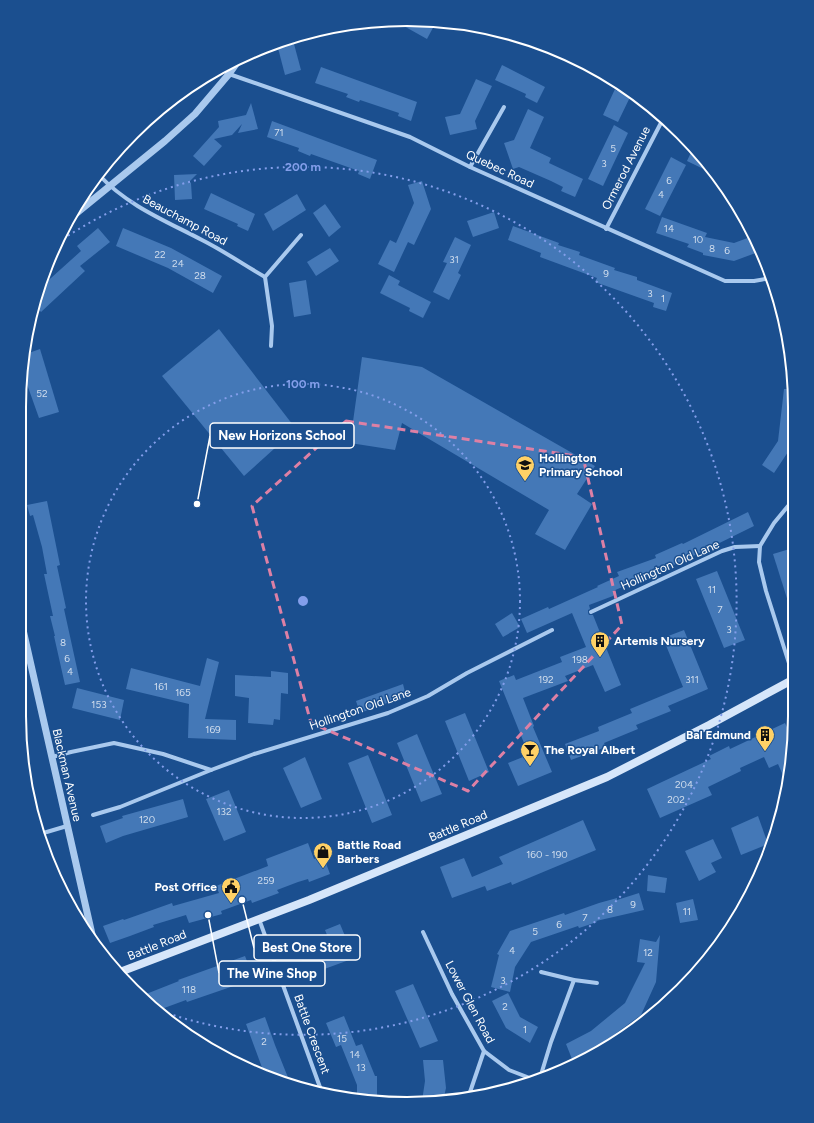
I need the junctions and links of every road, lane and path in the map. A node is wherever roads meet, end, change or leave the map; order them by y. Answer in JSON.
{"nodes":[{"id":1,"x":234,"y":68,"type":"edge"},
{"id":2,"x":226,"y":72,"type":"edge"},
{"id":3,"x":229,"y":74,"type":"junction"},
{"id":4,"x":504,"y":107,"type":"dead end"},
{"id":5,"x":661,"y":123,"type":"edge"},
{"id":6,"x":470,"y":167,"type":"junction"},
{"id":7,"x":103,"y":178,"type":"edge"},
{"id":8,"x":109,"y":186,"type":"junction"},
{"id":9,"x":81,"y":209,"type":"edge"},
{"id":10,"x":606,"y":229,"type":"junction"},
{"id":11,"x":301,"y":235,"type":"dead end"},
{"id":12,"x":265,"y":277,"type":"junction"},
{"id":13,"x":766,"y":279,"type":"edge"},
{"id":14,"x":271,"y":346,"type":"dead end"},
{"id":15,"x":788,"y":506,"type":"edge"},
{"id":16,"x":760,"y":546,"type":"junction"},
{"id":17,"x":591,"y":612,"type":"dead end"},
{"id":18,"x":552,"y":630,"type":"dead end"},
{"id":19,"x":26,"y":643,"type":"edge"},
{"id":20,"x":788,"y":660,"type":"edge"},
{"id":21,"x":788,"y":682,"type":"edge"},
{"id":22,"x":52,"y":757,"type":"junction"},
{"id":23,"x":211,"y":770,"type":"junction"},
{"id":24,"x":93,"y":815,"type":"dead end"},
{"id":25,"x":67,"y":826,"type":"junction"},
{"id":26,"x":44,"y":833,"type":"edge"},
{"id":27,"x":259,"y":918,"type":"junction"},
{"id":28,"x":91,"y":929,"type":"edge"},
{"id":29,"x":423,"y":932,"type":"dead end"},
{"id":30,"x":124,"y":970,"type":"edge"},
{"id":31,"x":541,"y":972,"type":"dead end"},
{"id":32,"x":574,"y":980,"type":"junction"},
{"id":33,"x":597,"y":983,"type":"dead end"},
{"id":34,"x":484,"y":1051,"type":"junction"},
{"id":35,"x":542,"y":1072,"type":"edge"},
{"id":36,"x":528,"y":1077,"type":"edge"},
{"id":37,"x":320,"y":1087,"type":"edge"},
{"id":38,"x":470,"y":1092,"type":"edge"}],
"edges":[{"from":1,"to":3,"type":"street"},
{"from":2,"to":3,"type":"street","name":"Quebec Road"},
{"from":3,"to":6,"type":"street","name":"Quebec Road"},
{"from":3,"to":8,"type":"street"},
{"from":4,"to":6,"type":"street"},
{"from":5,"to":10,"type":"street","name":"Ormerod Avenue"},
{"from":6,"to":10,"type":"street","name":"Quebec Road"},
{"from":7,"to":8,"type":"street","name":"Beauchamp Road"},
{"from":8,"to":9,"type":"street"},
{"from":8,"to":12,"type":"street","name":"Beauchamp Road"},
{"from":10,"to":13,"type":"street","name":"Quebec Road"},
{"from":11,"to":12,"type":"street"},
{"from":12,"to":14,"type":"street"},
{"from":15,"to":16,"type":"street"},
{"from":16,"to":17,"type":"street","name":"Hollington Old Lane"},
{"from":16,"to":20,"type":"street"},
{"from":18,"to":23,"type":"street","name":"Hollington Old Lane"},
{"from":19,"to":22,"type":"street","name":"Blackman Avenue"},
{"from":21,"to":27,"type":"main road","name":"Battle Road"},
{"from":22,"to":23,"type":"street"},
{"from":22,"to":25,"type":"street","name":"Blackman Avenue"},
{"from":23,"to":24,"type":"street","name":"Hollington Old Lane"},
{"from":25,"to":26,"type":"street"},
{"from":25,"to":28,"type":"street","name":"Blackman Avenue"},
{"from":27,"to":30,"type":"main road","name":"Battle Road"},
{"from":27,"to":37,"type":"street","name":"Battle Crescent"},
{"from":29,"to":34,"type":"street","name":"Lower Glen Road"},
{"from":31,"to":32,"type":"street"},
{"from":32,"to":33,"type":"street"},
{"from":32,"to":35,"type":"street"},
{"from":34,"to":36,"type":"street","name":"Lower Glen Road"},
{"from":34,"to":38,"type":"street"}]}
